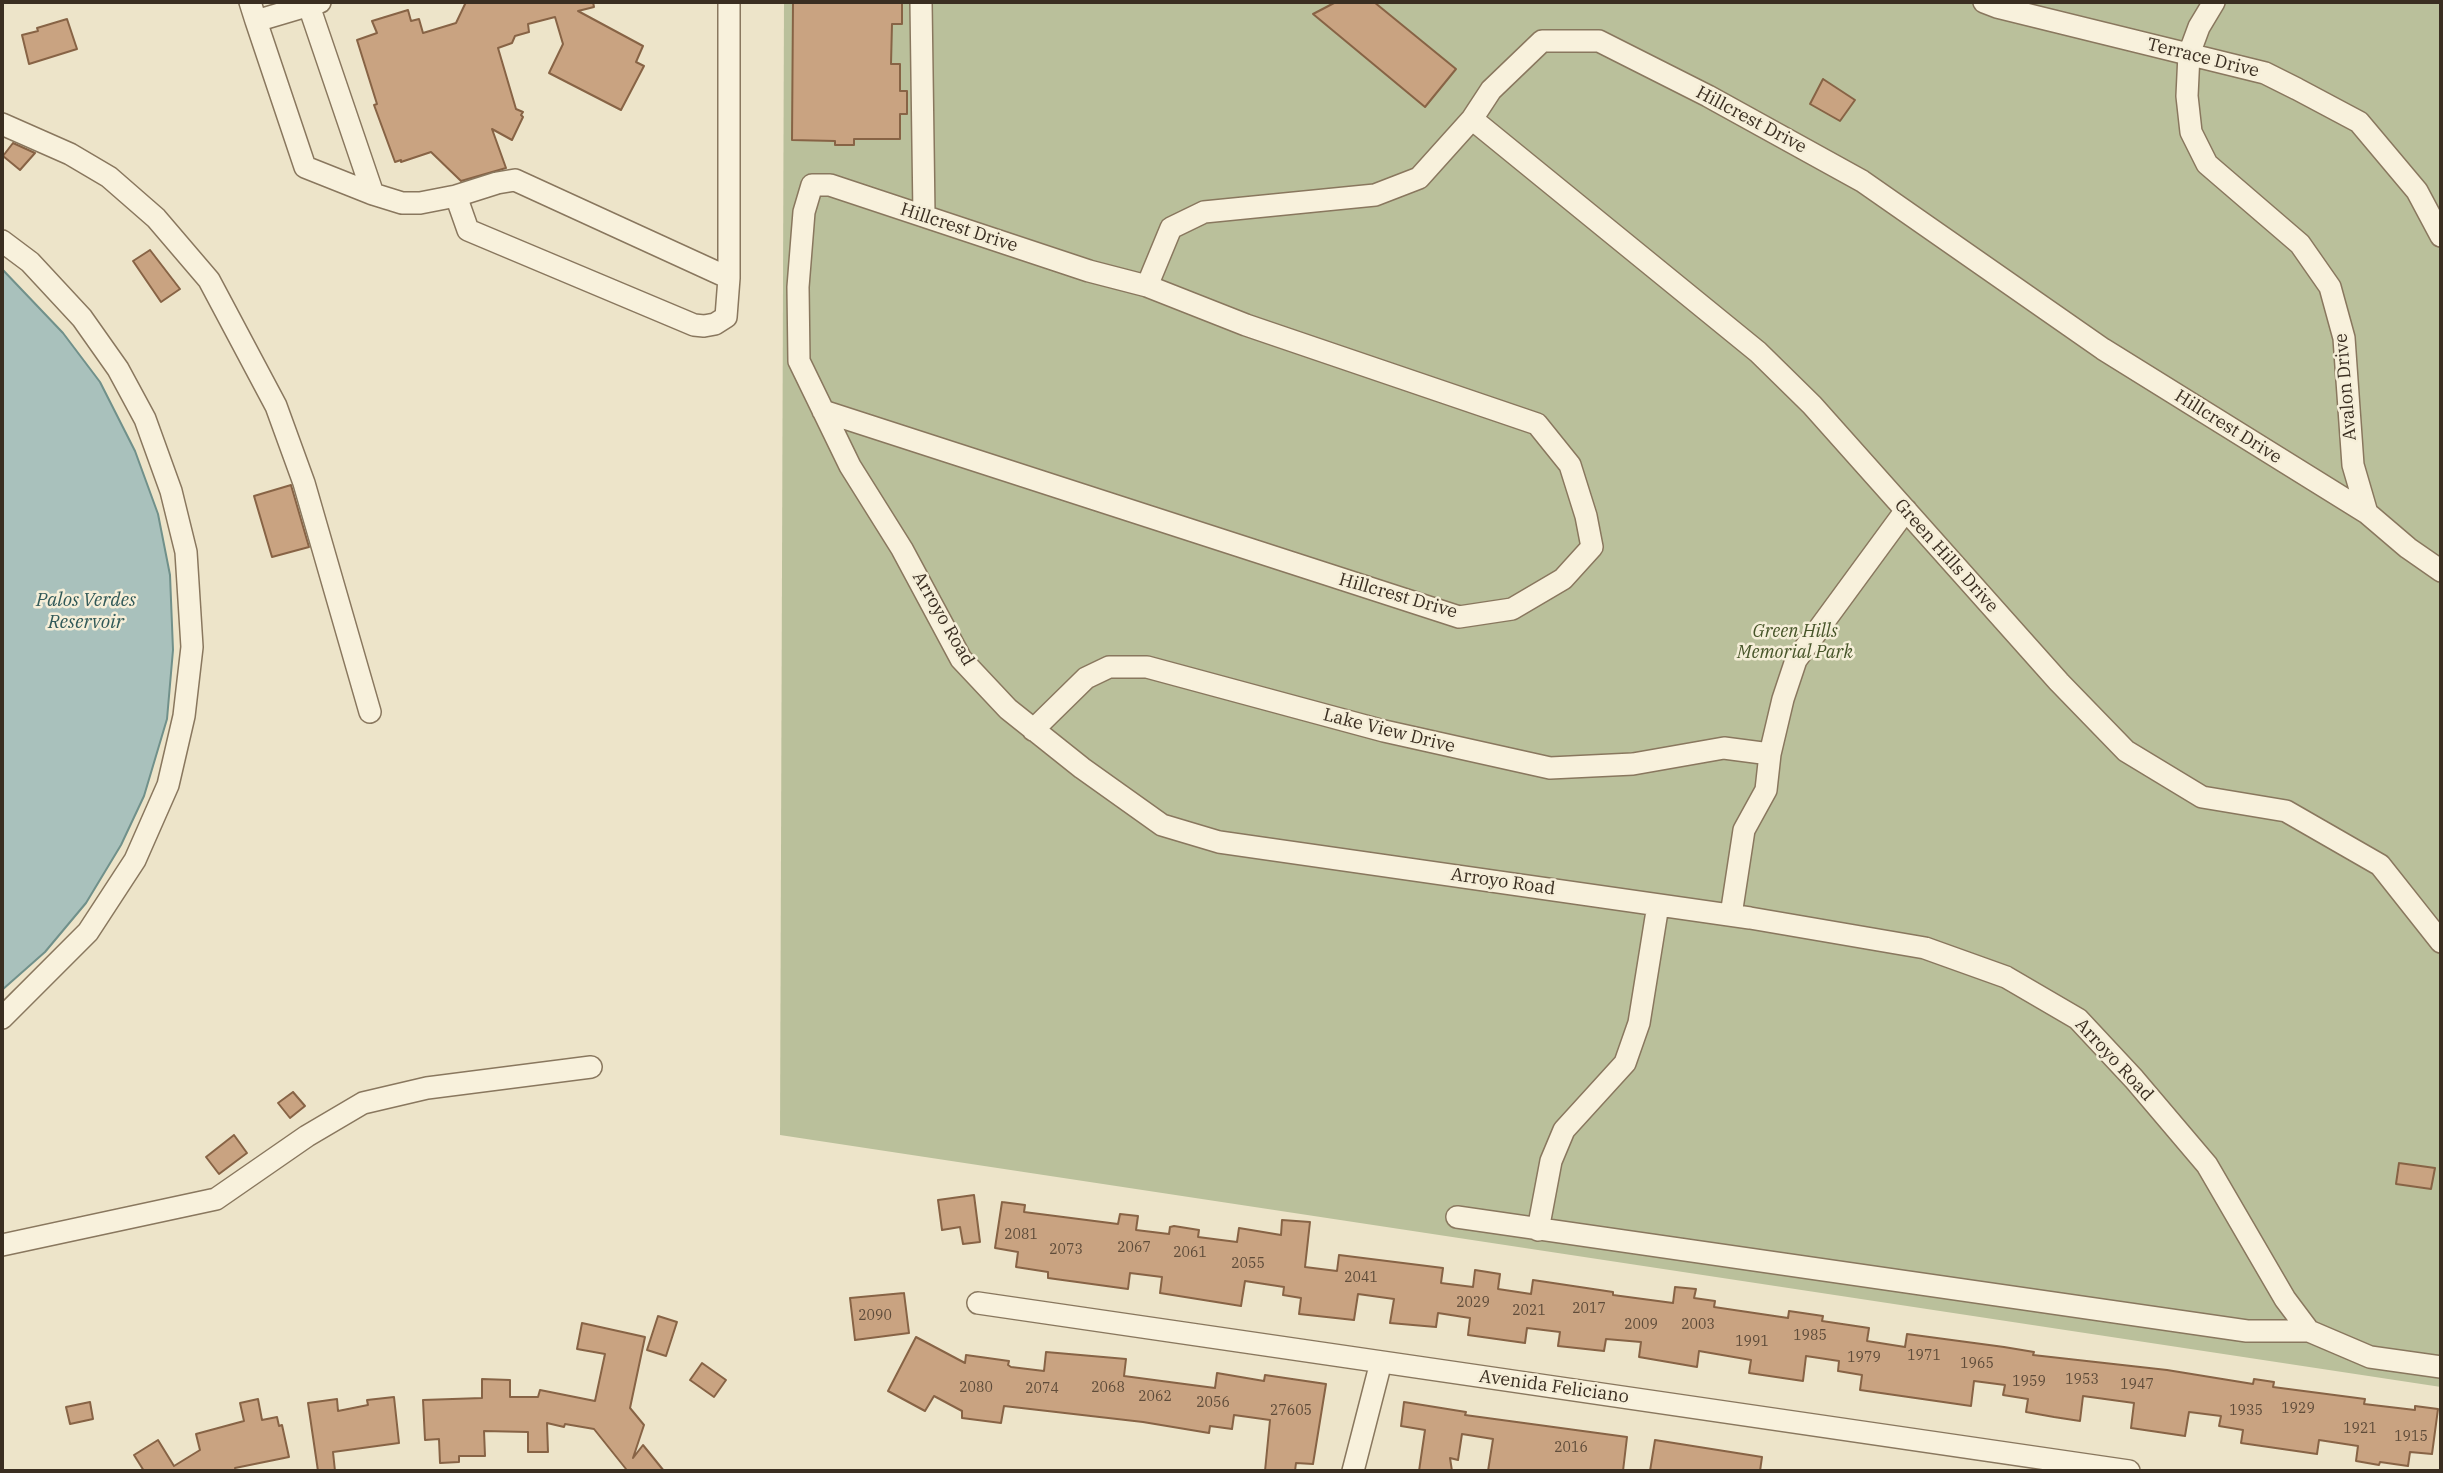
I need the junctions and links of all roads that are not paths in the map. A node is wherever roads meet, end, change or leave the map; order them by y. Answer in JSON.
{"nodes":[{"id":1,"x":729,"y":2,"type":"edge"},
{"id":2,"x":922,"y":2,"type":"edge"},
{"id":3,"x":1984,"y":2,"type":"edge"},
{"id":4,"x":2214,"y":2,"type":"edge"},
{"id":5,"x":316,"y":4,"type":"edge"},
{"id":6,"x":253,"y":11,"type":"edge"},
{"id":7,"x":2189,"y":54,"type":"junction"},
{"id":8,"x":1472,"y":119,"type":"junction"},
{"id":9,"x":2,"y":124,"type":"edge"},
{"id":10,"x":812,"y":185,"type":"joint"},
{"id":11,"x":373,"y":194,"type":"junction"},
{"id":12,"x":456,"y":196,"type":"junction"},
{"id":13,"x":924,"y":215,"type":"junction"},
{"id":14,"x":2441,"y":236,"type":"edge"},
{"id":15,"x":2,"y":241,"type":"edge"},
{"id":16,"x":729,"y":278,"type":"junction"},
{"id":17,"x":1147,"y":286,"type":"junction"},
{"id":18,"x":823,"y":411,"type":"junction"},
{"id":19,"x":1906,"y":510,"type":"junction"},
{"id":20,"x":2367,"y":513,"type":"junction"},
{"id":21,"x":2441,"y":570,"type":"edge"},
{"id":22,"x":370,"y":712,"type":"dead end"},
{"id":23,"x":1033,"y":730,"type":"junction"},
{"id":24,"x":1770,"y":754,"type":"junction"},
{"id":25,"x":1658,"y":905,"type":"junction"},
{"id":26,"x":1731,"y":915,"type":"junction"},
{"id":27,"x":2441,"y":942,"type":"edge"},
{"id":28,"x":2,"y":1018,"type":"edge"},
{"id":29,"x":591,"y":1067,"type":"dead end"},
{"id":30,"x":1457,"y":1217,"type":"dead end"},
{"id":31,"x":1538,"y":1230,"type":"junction"},
{"id":32,"x":2,"y":1245,"type":"edge"},
{"id":33,"x":978,"y":1303,"type":"dead end"},
{"id":34,"x":2309,"y":1331,"type":"junction"},
{"id":35,"x":1381,"y":1362,"type":"junction"},
{"id":36,"x":2441,"y":1367,"type":"edge"},
{"id":37,"x":1353,"y":1471,"type":"edge"},
{"id":38,"x":2129,"y":1471,"type":"edge"}],
"edges":[{"from":1,"to":16,"type":"street"},
{"from":2,"to":13,"type":"street"},
{"from":3,"to":7,"type":"street","name":"Terrace Drive"},
{"from":4,"to":7,"type":"street","name":"Avalon Drive"},
{"from":5,"to":6,"type":"street"},
{"from":5,"to":11,"type":"street"},
{"from":6,"to":11,"type":"street"},
{"from":7,"to":14,"type":"street","name":"Terrace Drive"},
{"from":7,"to":20,"type":"street","name":"Avalon Drive"},
{"from":8,"to":17,"type":"street","name":"Hillcrest Drive"},
{"from":8,"to":19,"type":"street","name":"Green Hills Drive"},
{"from":8,"to":20,"type":"street","name":"Hillcrest Drive"},
{"from":9,"to":22,"type":"street"},
{"from":10,"to":13,"type":"street","name":"Hillcrest Drive"},
{"from":10,"to":18,"type":"street","name":"Arroyo Road"},
{"from":11,"to":12,"type":"street"},
{"from":12,"to":16,"type":"street"},
{"from":12,"to":16,"type":"street"},
{"from":13,"to":17,"type":"street","name":"Hillcrest Drive"},
{"from":15,"to":28,"type":"street"},
{"from":17,"to":18,"type":"street","name":"Hillcrest Drive"},
{"from":18,"to":23,"type":"street","name":"Arroyo Road"},
{"from":19,"to":24,"type":"street"},
{"from":19,"to":27,"type":"street","name":"Green Hills Drive"},
{"from":20,"to":21,"type":"street"},
{"from":23,"to":24,"type":"street","name":"Lake View Drive"},
{"from":23,"to":25,"type":"street","name":"Arroyo Road"},
{"from":24,"to":26,"type":"street"},
{"from":25,"to":26,"type":"street","name":"Arroyo Road"},
{"from":25,"to":31,"type":"street"},
{"from":26,"to":34,"type":"street","name":"Arroyo Road"},
{"from":29,"to":32,"type":"street"},
{"from":30,"to":31,"type":"street"},
{"from":31,"to":34,"type":"street"},
{"from":33,"to":35,"type":"street","name":"Avenida Feliciano"},
{"from":34,"to":36,"type":"street","name":"Arroyo Road"},
{"from":35,"to":37,"type":"street"},
{"from":35,"to":38,"type":"street","name":"Avenida Feliciano"}]}
